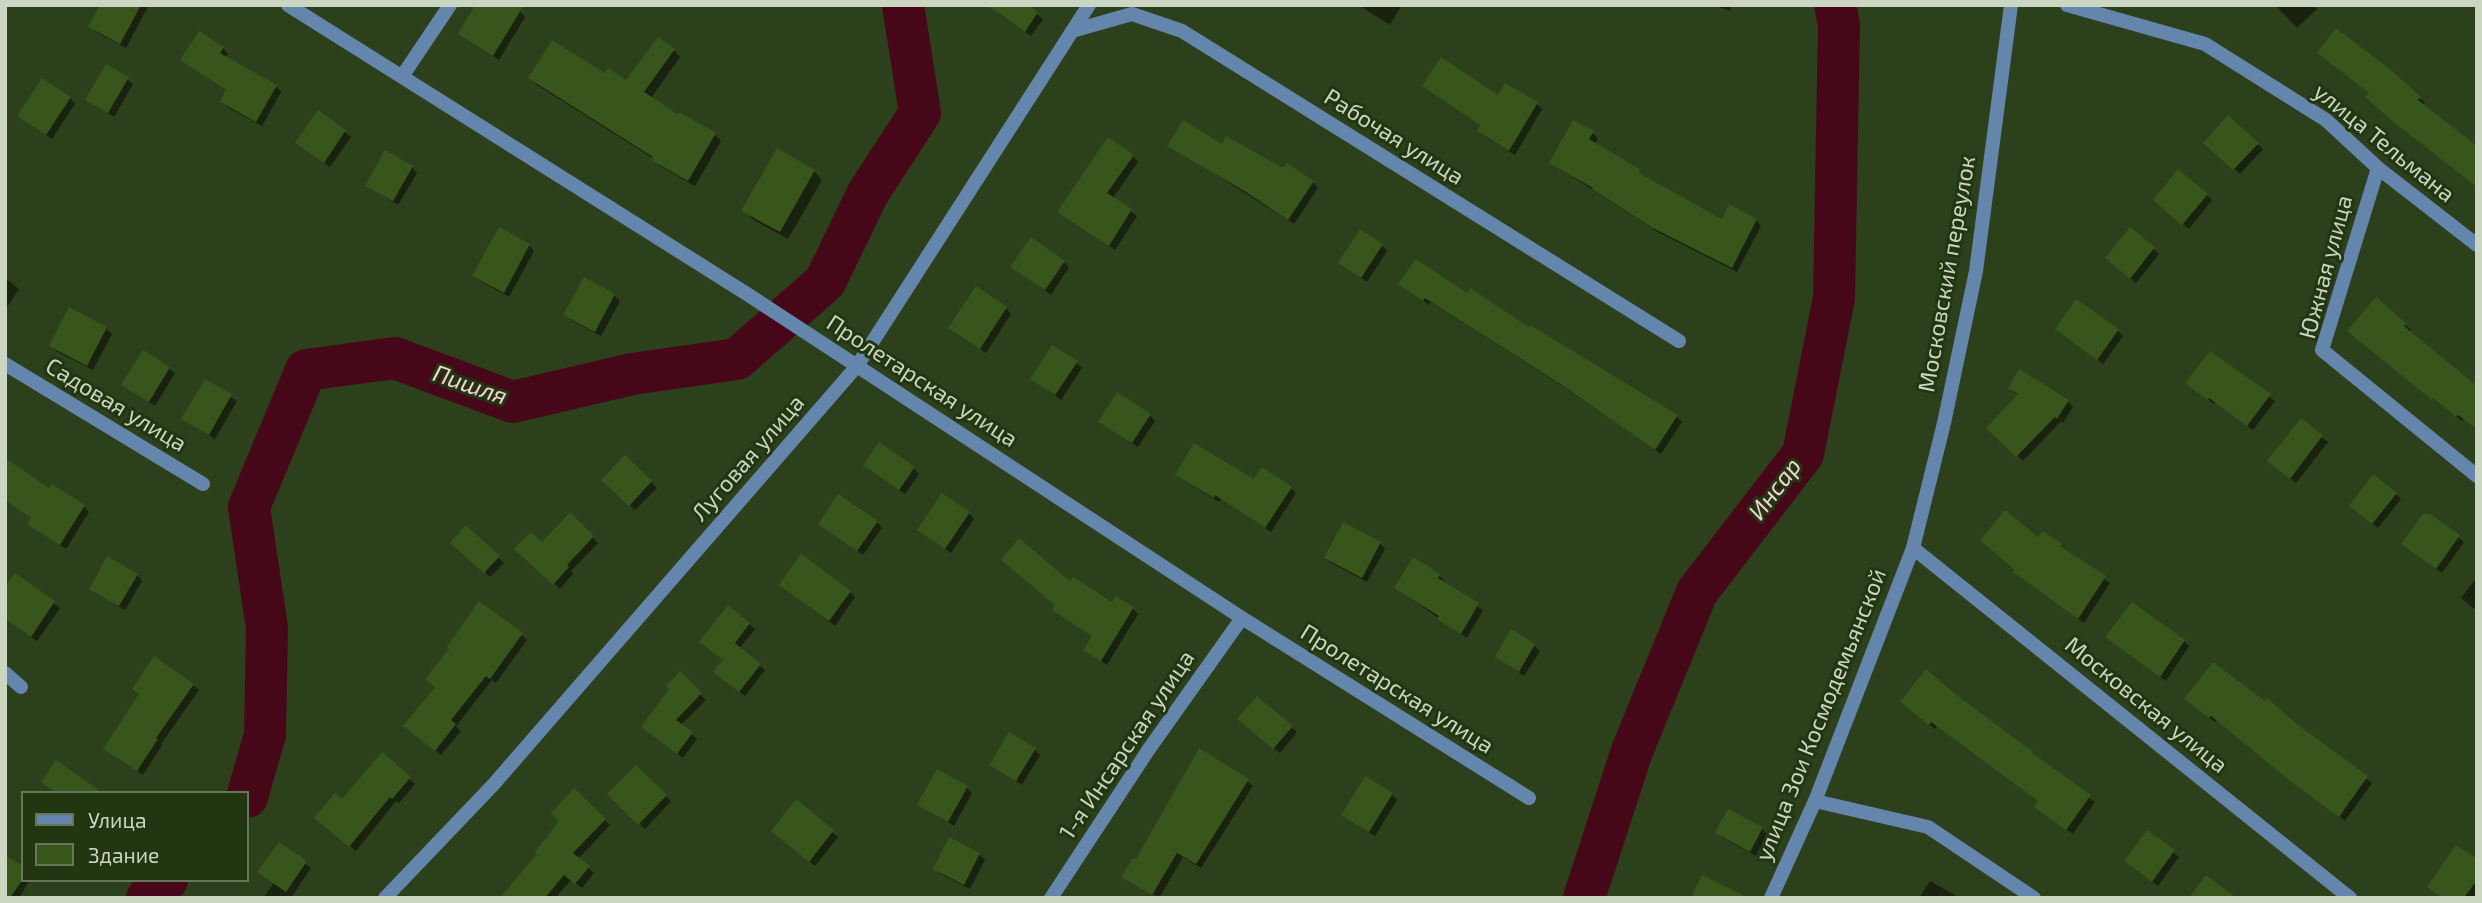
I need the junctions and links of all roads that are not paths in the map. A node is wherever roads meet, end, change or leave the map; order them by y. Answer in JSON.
{"nodes":[{"id":1,"x":288,"y":5,"type":"edge"},
{"id":2,"x":450,"y":5,"type":"edge"},
{"id":3,"x":1089,"y":5,"type":"edge"},
{"id":4,"x":2011,"y":5,"type":"edge"},
{"id":5,"x":2067,"y":5,"type":"edge"},
{"id":6,"x":1072,"y":31,"type":"junction"},
{"id":7,"x":403,"y":75,"type":"junction"},
{"id":8,"x":2378,"y":168,"type":"junction"},
{"id":9,"x":2477,"y":245,"type":"edge"},
{"id":10,"x":1679,"y":341,"type":"dead end"},
{"id":11,"x":5,"y":364,"type":"edge"},
{"id":12,"x":857,"y":366,"type":"junction"},
{"id":13,"x":2477,"y":476,"type":"edge"},
{"id":14,"x":203,"y":484,"type":"dead end"},
{"id":15,"x":1913,"y":548,"type":"junction"},
{"id":16,"x":1242,"y":618,"type":"junction"},
{"id":17,"x":5,"y":673,"type":"edge"},
{"id":18,"x":21,"y":687,"type":"dead end"},
{"id":19,"x":1529,"y":798,"type":"dead end"},
{"id":20,"x":1815,"y":801,"type":"junction"},
{"id":21,"x":385,"y":898,"type":"edge"},
{"id":22,"x":1051,"y":898,"type":"edge"},
{"id":23,"x":1771,"y":898,"type":"edge"},
{"id":24,"x":2034,"y":898,"type":"edge"},
{"id":25,"x":2350,"y":898,"type":"edge"}],
"edges":[{"from":1,"to":7,"type":"street","name":"Пролетарская улица"},
{"from":2,"to":7,"type":"street"},
{"from":3,"to":6,"type":"street","name":"Луговая улица"},
{"from":4,"to":15,"type":"street","name":"Московский переулок"},
{"from":5,"to":8,"type":"street","name":"улица Тельмана"},
{"from":6,"to":10,"type":"street","name":"Рабочая улица"},
{"from":6,"to":12,"type":"street","name":"Луговая улица"},
{"from":7,"to":12,"type":"street","name":"Пролетарская улица"},
{"from":8,"to":9,"type":"street","name":"улица Тельмана"},
{"from":8,"to":13,"type":"street","name":"Южная улица"},
{"from":11,"to":14,"type":"street","name":"Садовая улица"},
{"from":12,"to":16,"type":"street","name":"Пролетарская улица"},
{"from":12,"to":21,"type":"street","name":"Луговая улица"},
{"from":15,"to":20,"type":"street","name":"улица Зои Космодемьянской"},
{"from":15,"to":25,"type":"street","name":"Московская улица"},
{"from":16,"to":19,"type":"street","name":"Пролетарская улица"},
{"from":16,"to":22,"type":"street","name":"1-я Инсарская улица"},
{"from":17,"to":18,"type":"street"},
{"from":20,"to":23,"type":"street","name":"улица Зои Космодемьянской"},
{"from":20,"to":24,"type":"street"}]}
